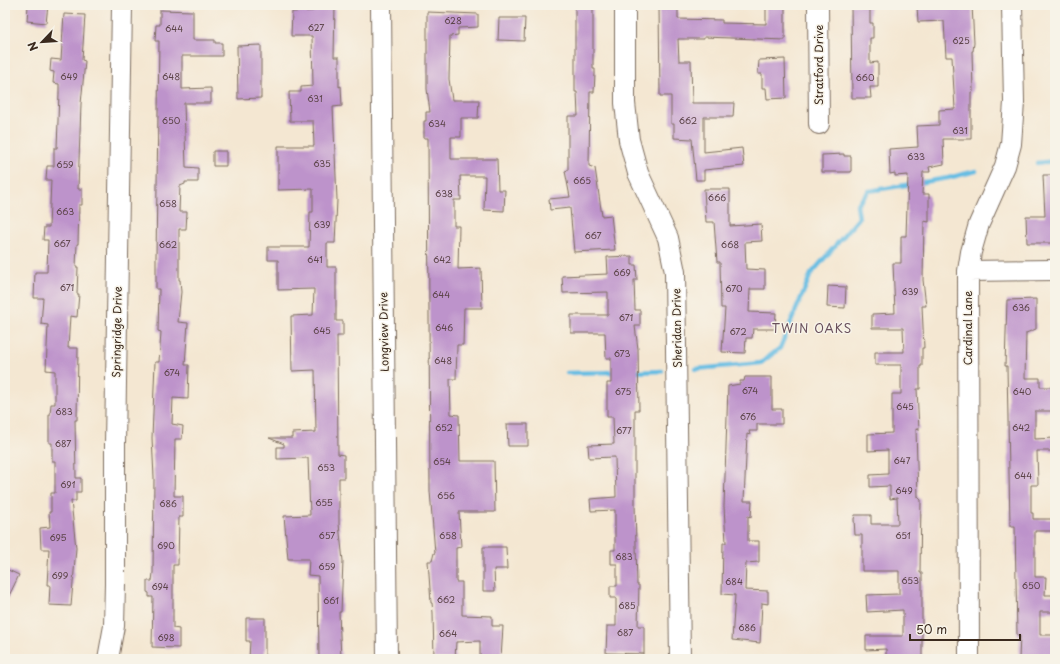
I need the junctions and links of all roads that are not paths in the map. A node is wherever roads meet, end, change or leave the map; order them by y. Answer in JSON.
{"nodes":[{"id":1,"x":122,"y":5,"type":"edge"},
{"id":2,"x":381,"y":5,"type":"edge"},
{"id":3,"x":625,"y":5,"type":"edge"},
{"id":4,"x":818,"y":5,"type":"edge"},
{"id":5,"x":1012,"y":5,"type":"edge"},
{"id":6,"x":819,"y":124,"type":"dead end"},
{"id":7,"x":1055,"y":270,"type":"edge"},
{"id":8,"x":968,"y":271,"type":"junction"},
{"id":9,"x":108,"y":659,"type":"edge"},
{"id":10,"x":387,"y":659,"type":"edge"},
{"id":11,"x":680,"y":659,"type":"edge"},
{"id":12,"x":969,"y":659,"type":"edge"}],
"edges":[{"from":1,"to":9,"type":"street","name":"Springridge Drive"},
{"from":2,"to":10,"type":"street","name":"Longview Drive"},
{"from":3,"to":11,"type":"street","name":"Sheridan Drive"},
{"from":4,"to":6,"type":"street","name":"Stratford Drive"},
{"from":5,"to":8,"type":"street","name":"Cardinal Lane"},
{"from":7,"to":8,"type":"street"},
{"from":8,"to":12,"type":"street","name":"Cardinal Lane"}]}
